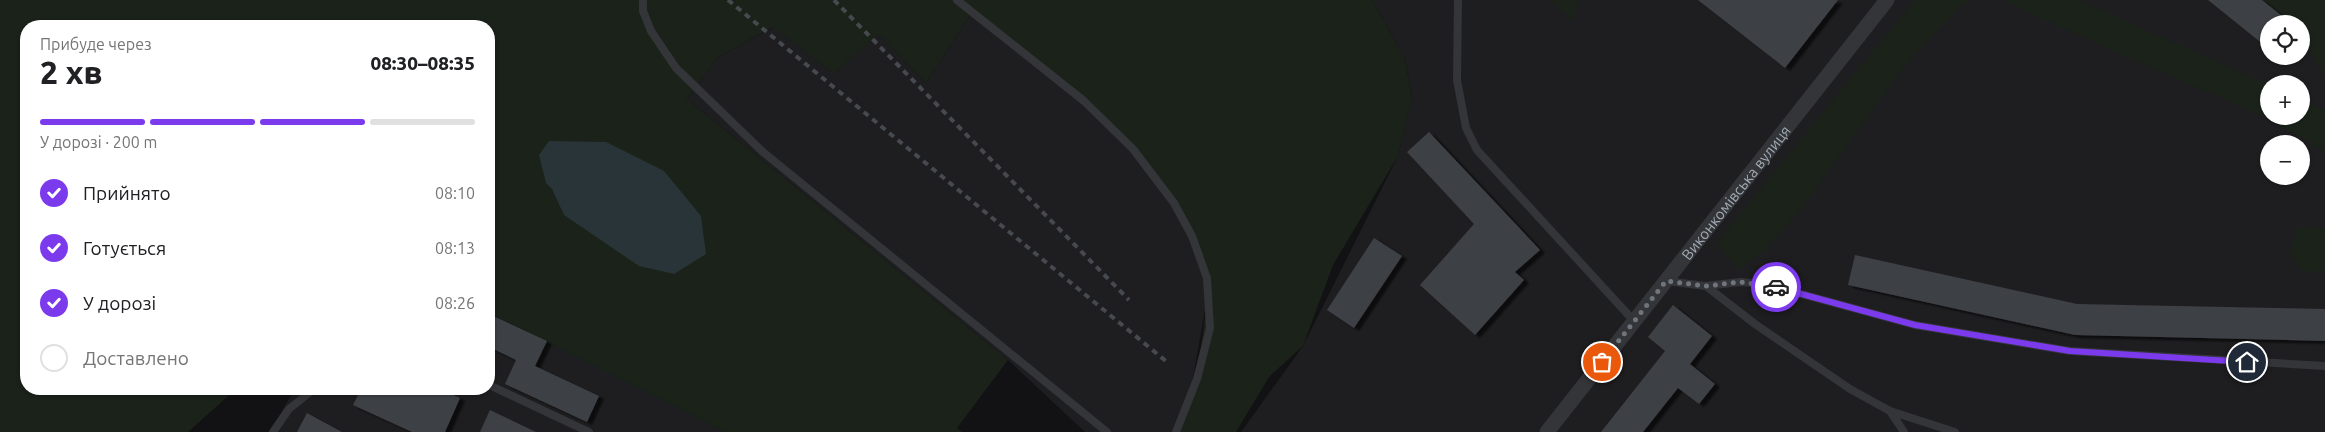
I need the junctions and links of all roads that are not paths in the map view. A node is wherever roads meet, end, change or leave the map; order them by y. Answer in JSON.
{"nodes":[{"id":1,"x":643,"y":0,"type":"edge"},
{"id":2,"x":957,"y":0,"type":"edge"},
{"id":3,"x":1458,"y":0,"type":"edge"},
{"id":4,"x":1887,"y":0,"type":"edge"},
{"id":5,"x":1666,"y":281,"type":"junction"},
{"id":6,"x":1706,"y":286,"type":"junction"},
{"id":7,"x":1634,"y":320,"type":"junction"},
{"id":8,"x":2325,"y":366,"type":"edge"},
{"id":9,"x":495,"y":388,"type":"edge"},
{"id":10,"x":307,"y":395,"type":"edge"},
{"id":11,"x":1890,"y":411,"type":"junction"},
{"id":12,"x":273,"y":432,"type":"edge"},
{"id":13,"x":590,"y":432,"type":"edge"},
{"id":14,"x":1107,"y":432,"type":"edge"},
{"id":15,"x":1176,"y":432,"type":"edge"},
{"id":16,"x":1547,"y":432,"type":"edge"},
{"id":17,"x":1904,"y":432,"type":"edge"},
{"id":18,"x":1955,"y":432,"type":"edge"}],
"edges":[{"from":1,"to":14,"type":"lane"},
{"from":2,"to":15,"type":"lane"},
{"from":3,"to":7,"type":"lane"},
{"from":4,"to":5,"type":"street","name":"Виконкомівська вулиця"},
{"from":5,"to":6,"type":"lane"},
{"from":5,"to":7,"type":"street","name":"Виконкомівська вулиця"},
{"from":6,"to":8,"type":"lane"},
{"from":6,"to":11,"type":"lane"},
{"from":7,"to":16,"type":"street","name":"Виконкомівська вулиця"},
{"from":9,"to":13,"type":"lane"},
{"from":10,"to":12,"type":"lane"},
{"from":11,"to":17,"type":"lane"},
{"from":11,"to":18,"type":"lane"}]}
